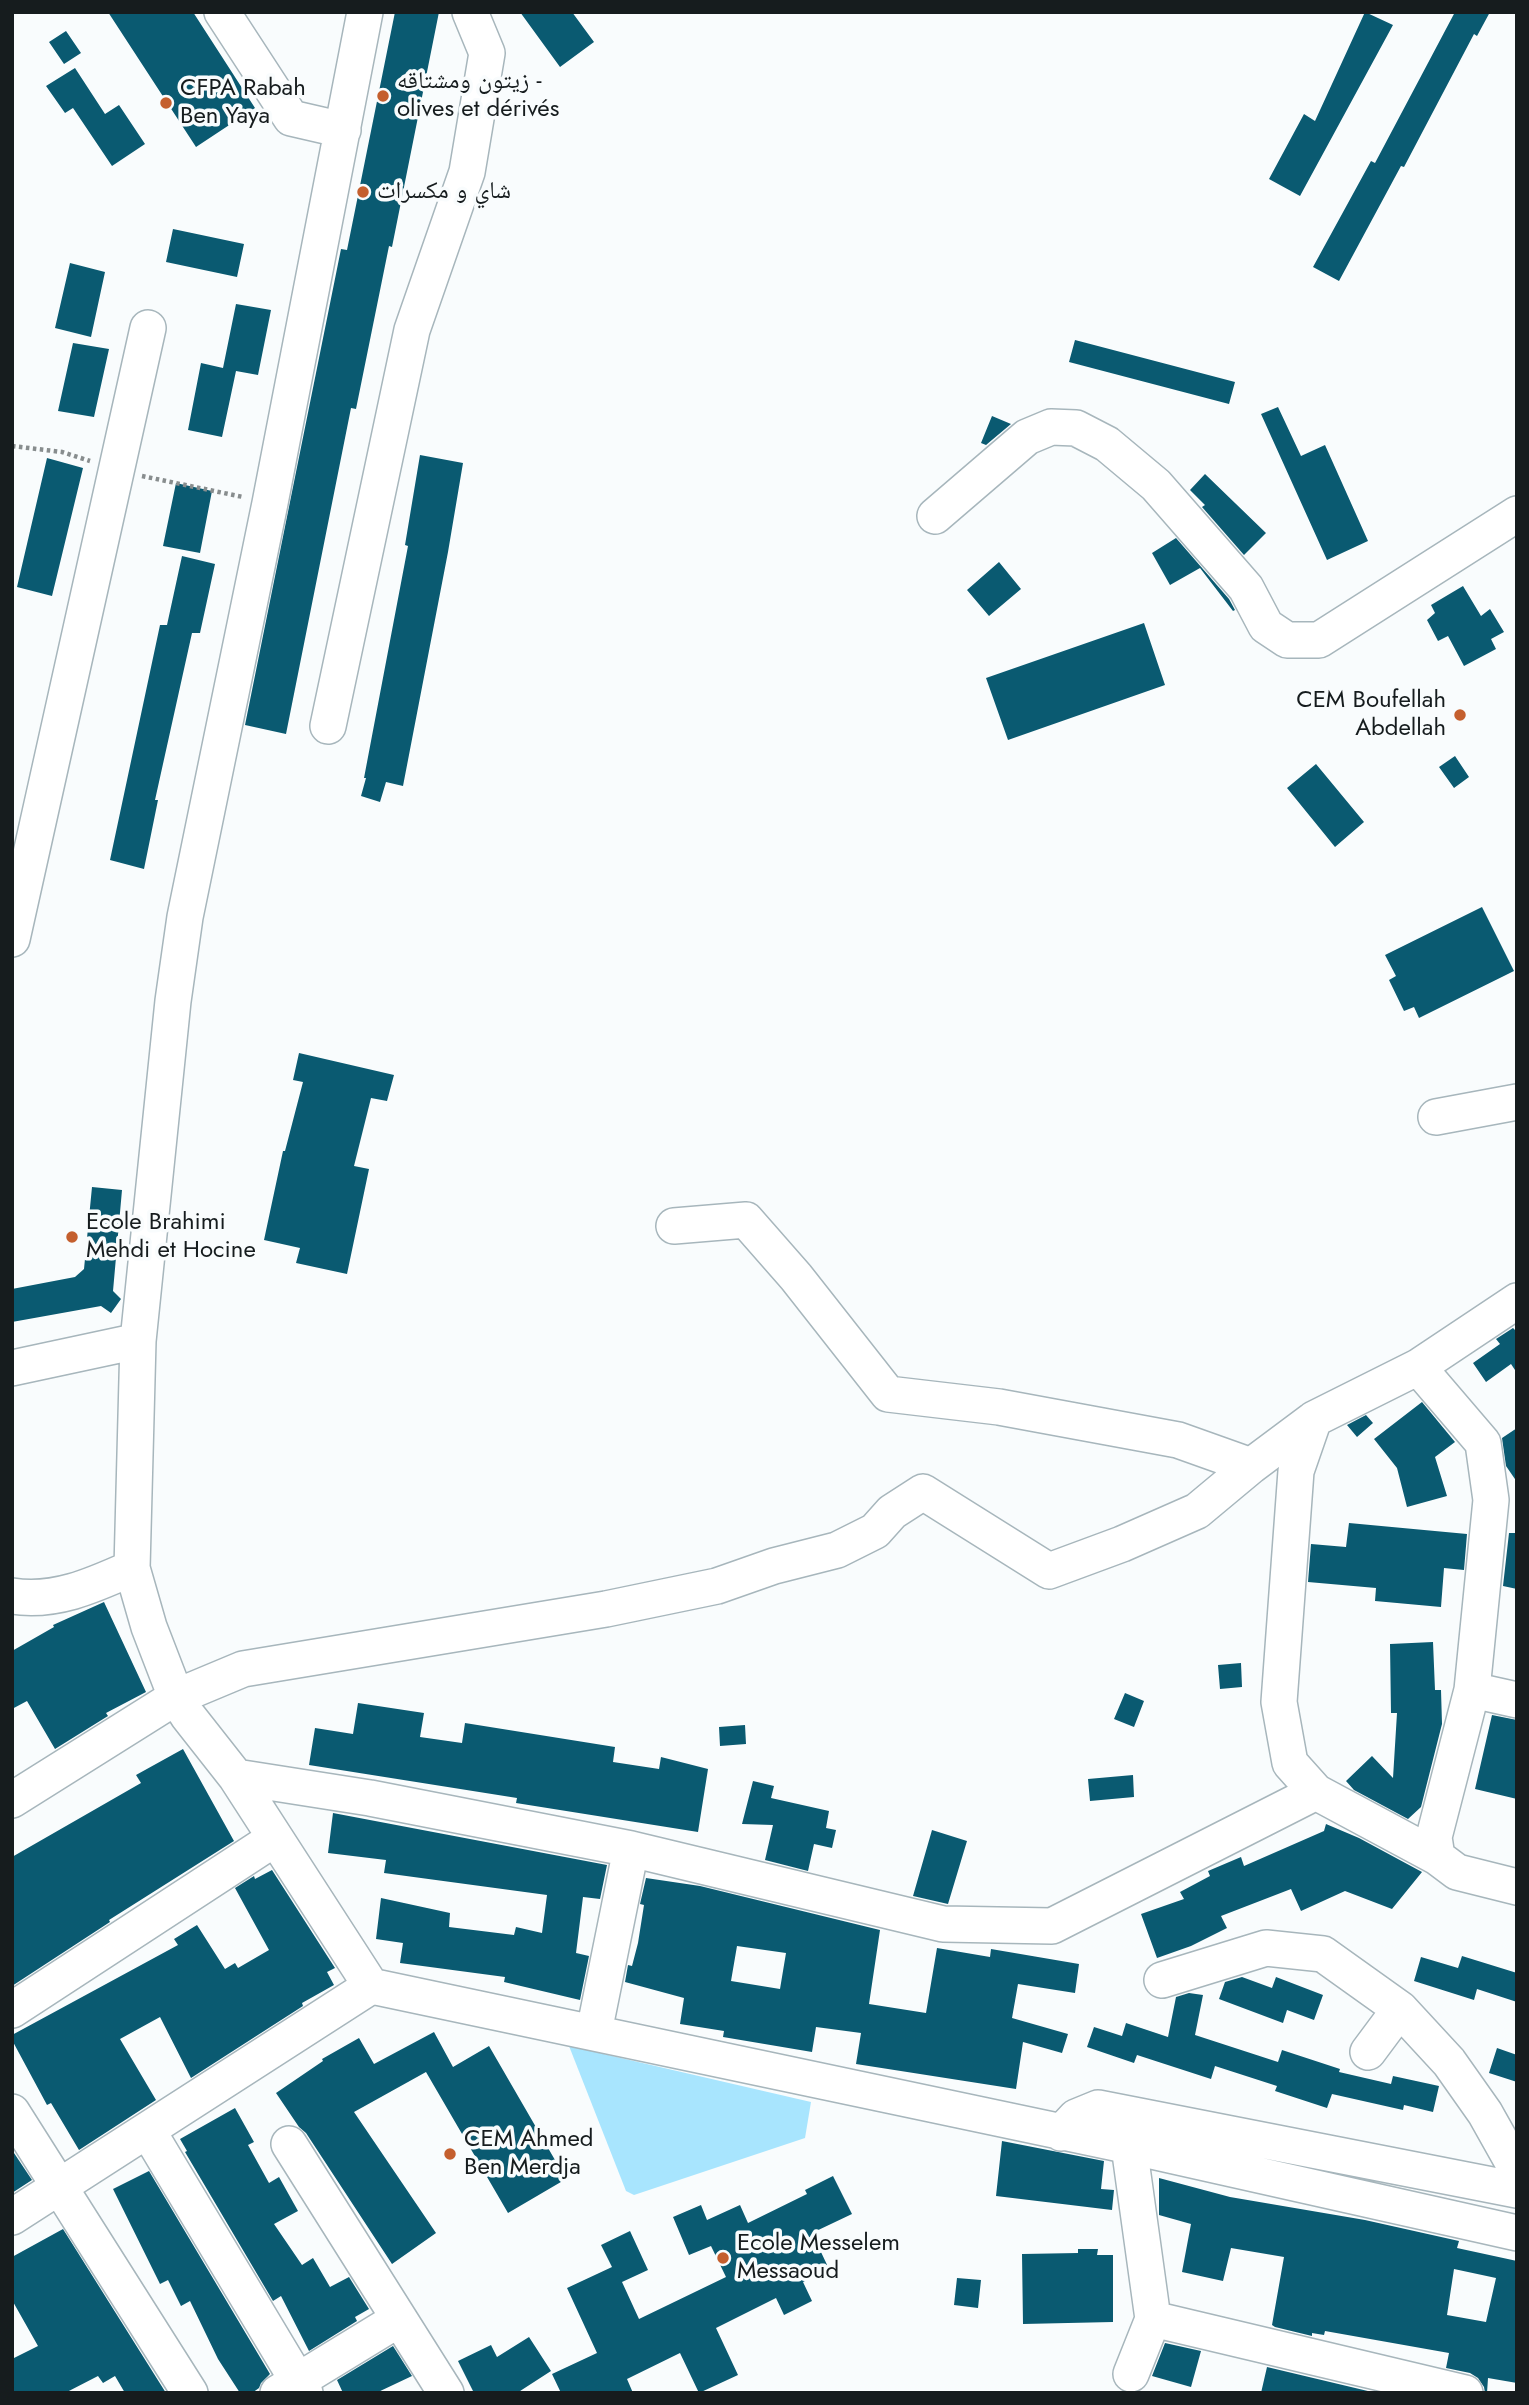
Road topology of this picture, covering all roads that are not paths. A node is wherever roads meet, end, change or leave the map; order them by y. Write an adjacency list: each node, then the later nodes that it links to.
1 (222, 12): 4 (street)
2 (365, 12): 4 (street)
3 (470, 12): 8 (street)
4 (344, 131): 14 (street)
5 (148, 328): 9 (street)
6 (1517, 514): 7 (street)
7 (935, 516)
8 (328, 726)
9 (12, 939)
10 (1517, 1102): 11 (street)
11 (1436, 1117)
12 (674, 1226): 18 (street)
13 (1517, 1301): 15 (street)
14 (138, 1341): 16 (street); 20 (street)
15 (1418, 1367): 17 (street); 19 (street)
16 (12, 1368)
17 (1314, 1419): 18 (street); 26 (street)
18 (1251, 1466): 23 (street)
19 (1504, 1502): 22 (street)
20 (132, 1568): 21 (street); 23 (street)
21 (12, 1596)
22 (1472, 1690): 24 (street); 30 (street)
23 (176, 1697): 25 (street); 27 (street)
24 (1517, 1700)
25 (236, 1777): 28 (street); 29 (street)
26 (1316, 1793): 29 (street); 30 (street)
27 (12, 1800)
28 (274, 1839): 33 (street); 35 (street)
29 (631, 1849): 36 (street)
30 (1437, 1857): 31 (street)
31 (1517, 1887)
32 (1162, 1980): 34 (street)
33 (371, 1986): 36 (street); 39 (street)
34 (1400, 2009): 37 (street); 43 (street)
35 (12, 2010)
36 (594, 2032): 40 (street)
37 (1368, 2052)
38 (12, 2112): 44 (street)
39 (148, 2132): 44 (street); 51 (street)
40 (1060, 2133): 42 (street); 45 (street)
41 (289, 2144): 48 (street)
42 (1129, 2147): 47 (street); 49 (street)
43 (1517, 2170)
44 (60, 2186): 46 (street); 52 (street)
45 (1517, 2190)
46 (12, 2217)
47 (1517, 2233)
48 (399, 2319): 51 (street); 53 (street)
49 (1153, 2319): 50 (street); 54 (street)
50 (1131, 2374)
51 (294, 2389)
52 (190, 2393)
53 (446, 2393)
54 (1465, 2393)

